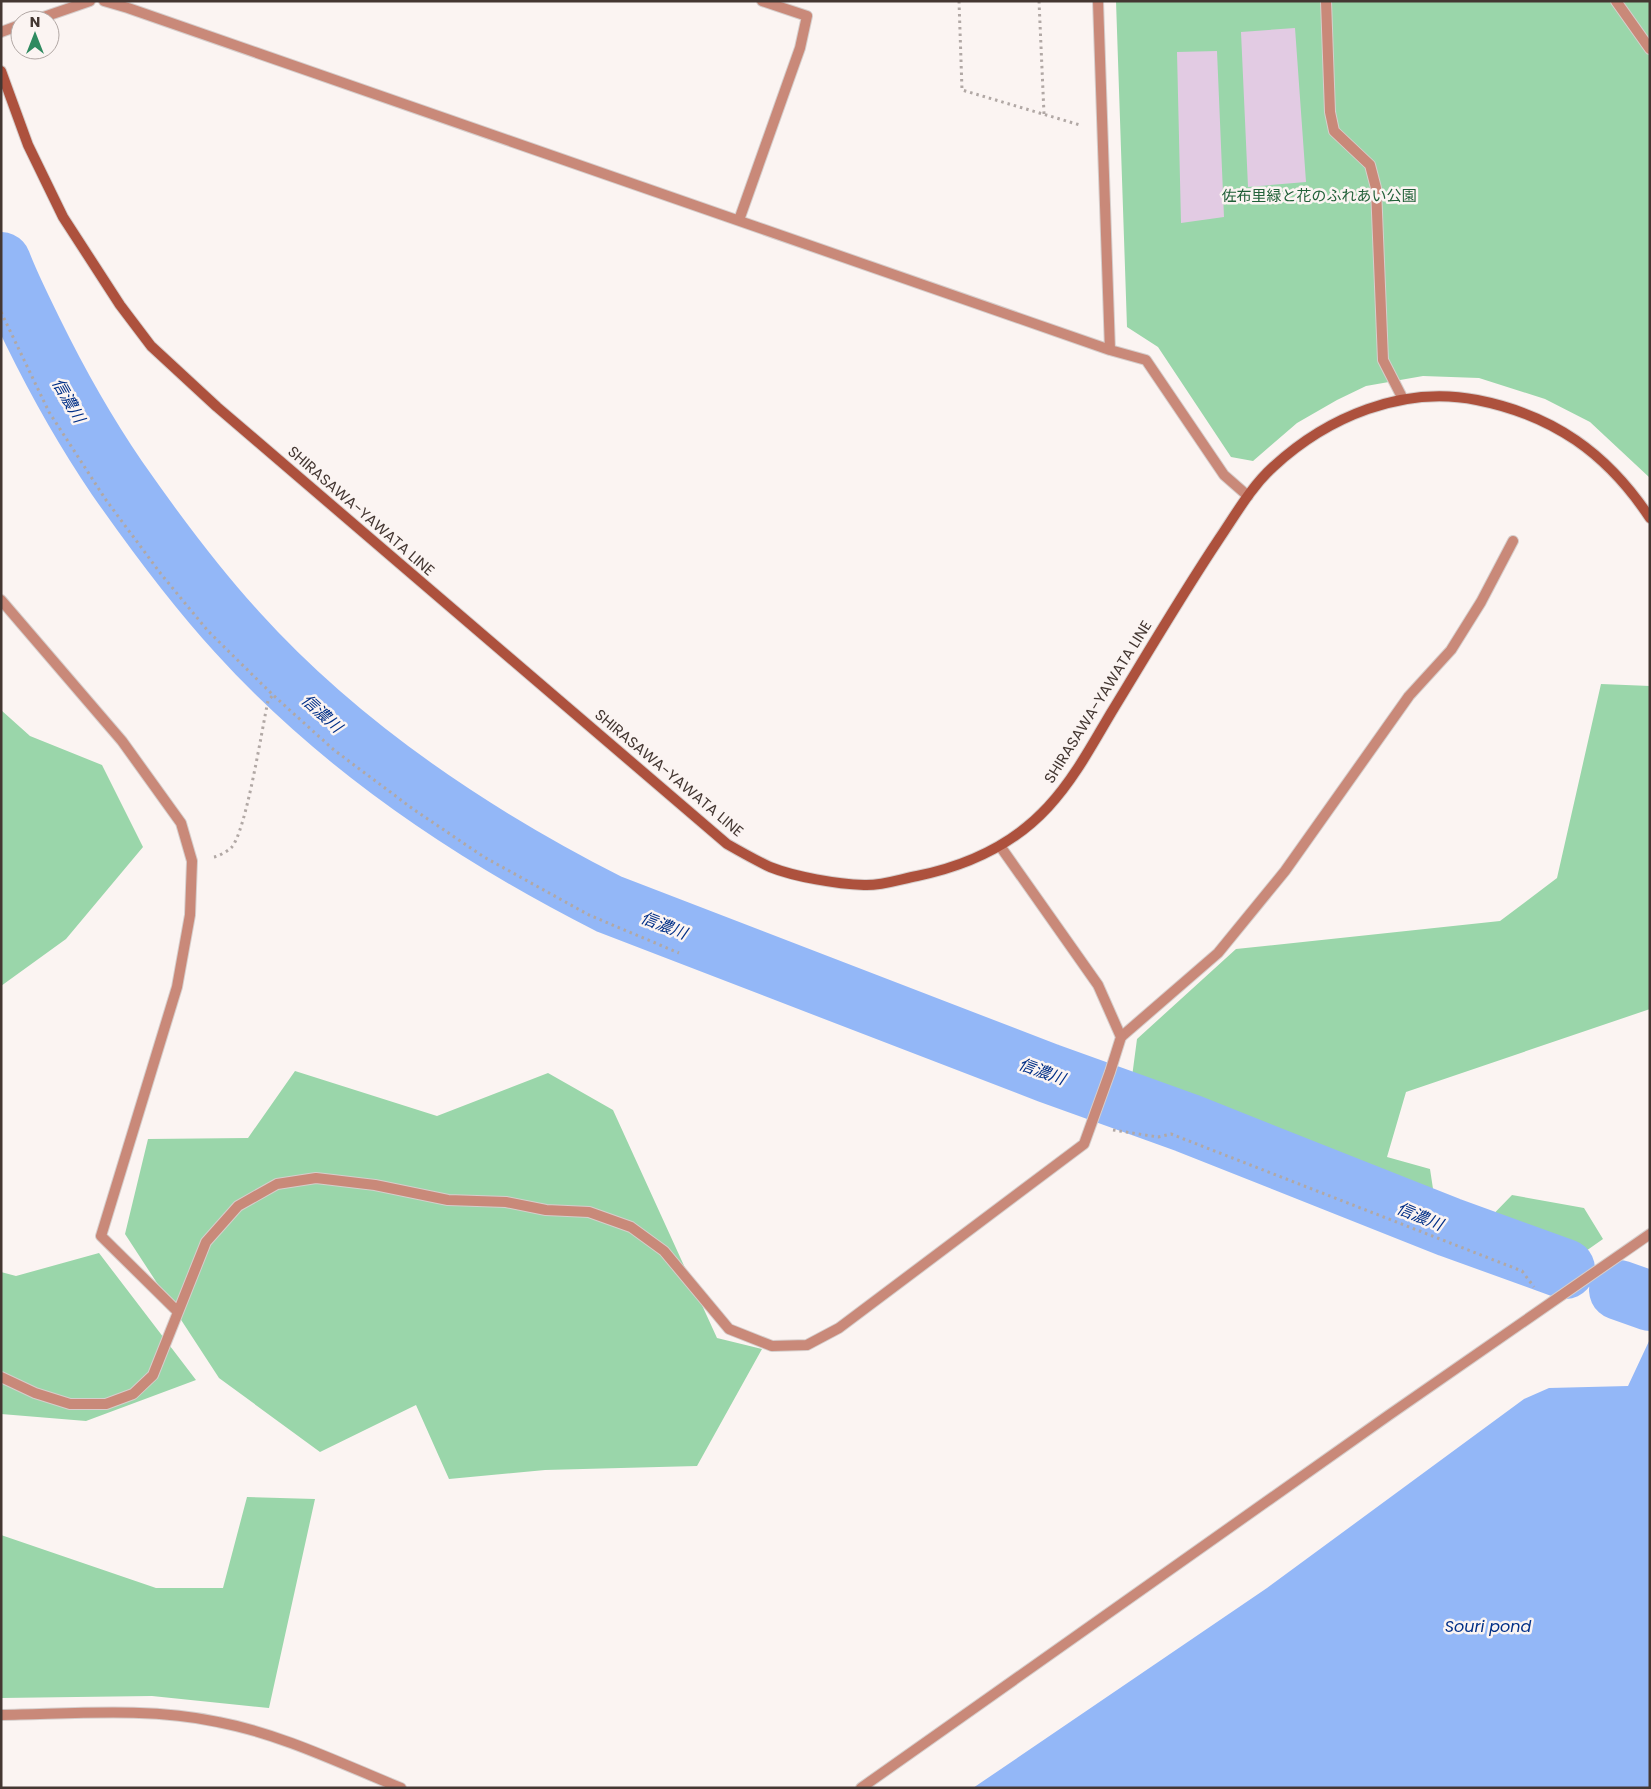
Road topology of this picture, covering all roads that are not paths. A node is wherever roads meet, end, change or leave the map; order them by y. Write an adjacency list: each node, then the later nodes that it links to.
1 (90, 1): 8 (street)
2 (104, 1): 7 (street)
3 (762, 1): 11 (street)
4 (1098, 1): 12 (street)
5 (1326, 1): 13 (street)
6 (1616, 1): 9 (street)
7 (129, 4): 11 (street)
8 (60, 11)
9 (1650, 48)
10 (1, 71): 18 (main road, SHIRASAWA-YAWATA LINE)
11 (739, 220): 12 (street)
12 (1110, 350): 14 (street)
13 (1402, 399): 14 (main road, SHIRASAWA-YAWATA LINE); 15 (main road, SHIRASAWA-YAWATA LINE)
14 (1248, 496): 18 (main road, SHIRASAWA-YAWATA LINE)
15 (1650, 518)
16 (1513, 541): 19 (street)
17 (1, 600): 21 (street)
18 (1000, 846): 19 (street)
19 (1121, 1036): 21 (street)
20 (1650, 1234): 25 (street)
21 (177, 1311): 22 (street)
22 (1, 1376)
23 (1, 1715): 24 (street)
24 (401, 1788)
25 (861, 1788)

